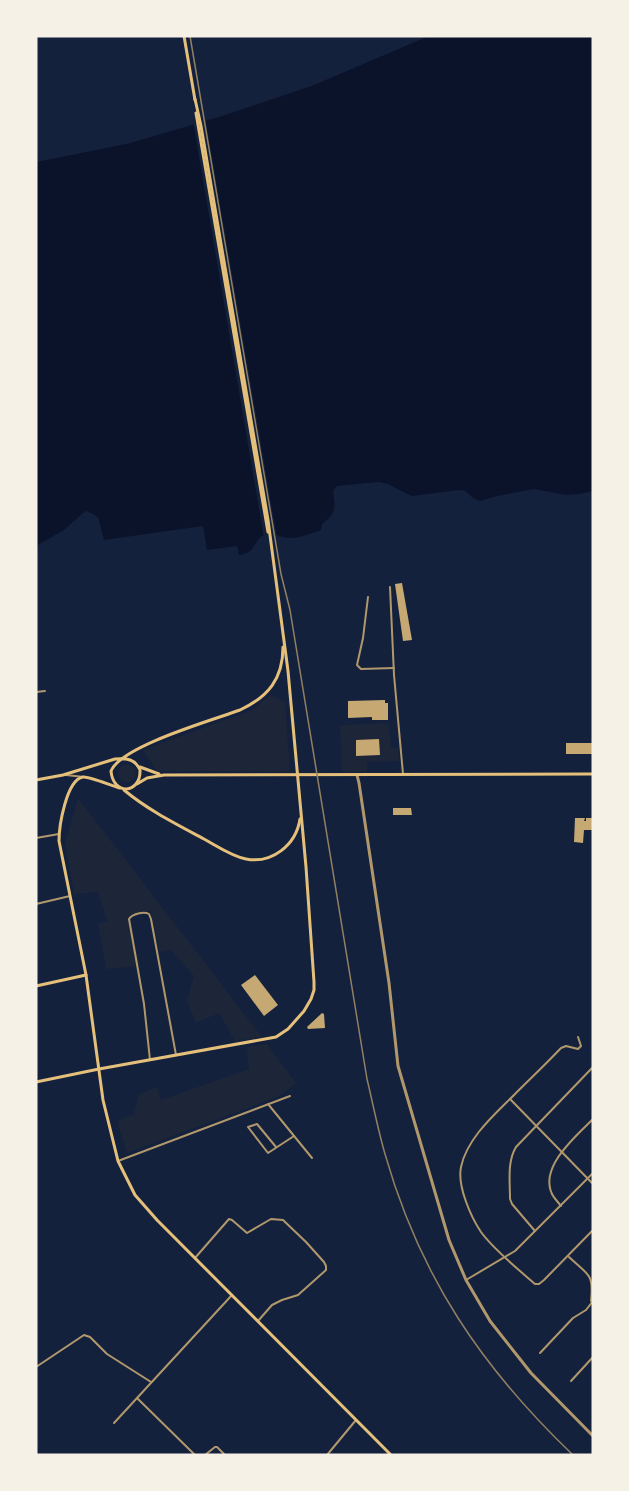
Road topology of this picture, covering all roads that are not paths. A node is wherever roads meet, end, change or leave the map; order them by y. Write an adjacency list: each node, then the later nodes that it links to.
1 (184, 36): 4 (main road)
2 (390, 587): 5 (street)
3 (368, 597): 5 (street)
4 (284, 636): 8 (main road); 19 (main road)
5 (394, 668): 10 (street)
6 (45, 691): 7 (street)
7 (36, 692)
8 (121, 758): 9 (main road); 12 (main road); 18 (main road)
9 (138, 766): 13 (main road); 17 (main road)
10 (403, 774): 11 (main road); 14 (main road)
11 (593, 774)
12 (63, 775): 15 (street); 16 (main road)
13 (164, 775): 14 (main road); 17 (main road)
14 (357, 775): 51 (street)
15 (87, 777): 18 (main road); 20 (main road)
16 (36, 780)
17 (137, 784): 18 (main road)
18 (121, 788): 19 (main road)
19 (301, 812): 27 (main road)
20 (59, 834): 21 (street); 22 (main road)
21 (36, 838)
22 (70, 896): 23 (street); 24 (main road)
23 (36, 903)
24 (86, 975): 25 (main road); 30 (main road)
25 (36, 986)
26 (578, 1037): 33 (street)
27 (176, 1055): 28 (main road); 28 (street)
28 (150, 1060): 30 (main road)
29 (593, 1067): 36 (street)
30 (99, 1069): 31 (main road); 41 (main road)
31 (36, 1083)
32 (290, 1095): 34 (street)
33 (510, 1100): 36 (street); 50 (street)
34 (268, 1104): 37 (street); 41 (street)
35 (593, 1119): 39 (street)
36 (537, 1126): 39 (street); 47 (street)
37 (294, 1136): 38 (street); 40 (street)
38 (276, 1147): 38 (street)
39 (562, 1153): 43 (street); 45 (street)
40 (312, 1158)
41 (118, 1161): 49 (main road)
42 (593, 1173): 43 (street)
43 (587, 1179): 44 (street); 45 (street)
44 (593, 1184)
45 (561, 1206): 47 (street)
46 (593, 1230): 48 (street)
47 (535, 1231): 50 (street)
48 (568, 1256): 50 (street); 54 (street)
49 (195, 1258): 52 (main road); 55 (street)
50 (505, 1258): 51 (street)
51 (466, 1280): 64 (street)
52 (232, 1295): 55 (main road); 60 (street)
53 (593, 1301): 54 (street)
54 (591, 1304): 56 (street)
55 (258, 1321): 62 (main road)
56 (540, 1353)
57 (593, 1357): 59 (street)
58 (36, 1366): 60 (street)
59 (571, 1381)
60 (151, 1382): 61 (street)
61 (136, 1398): 63 (street); 65 (street)
62 (356, 1420): 68 (street); 69 (main road)
63 (114, 1423)
64 (593, 1436)
65 (195, 1455)
66 (205, 1455): 67 (street)
67 (225, 1455)
68 (327, 1455)
69 (391, 1455)

